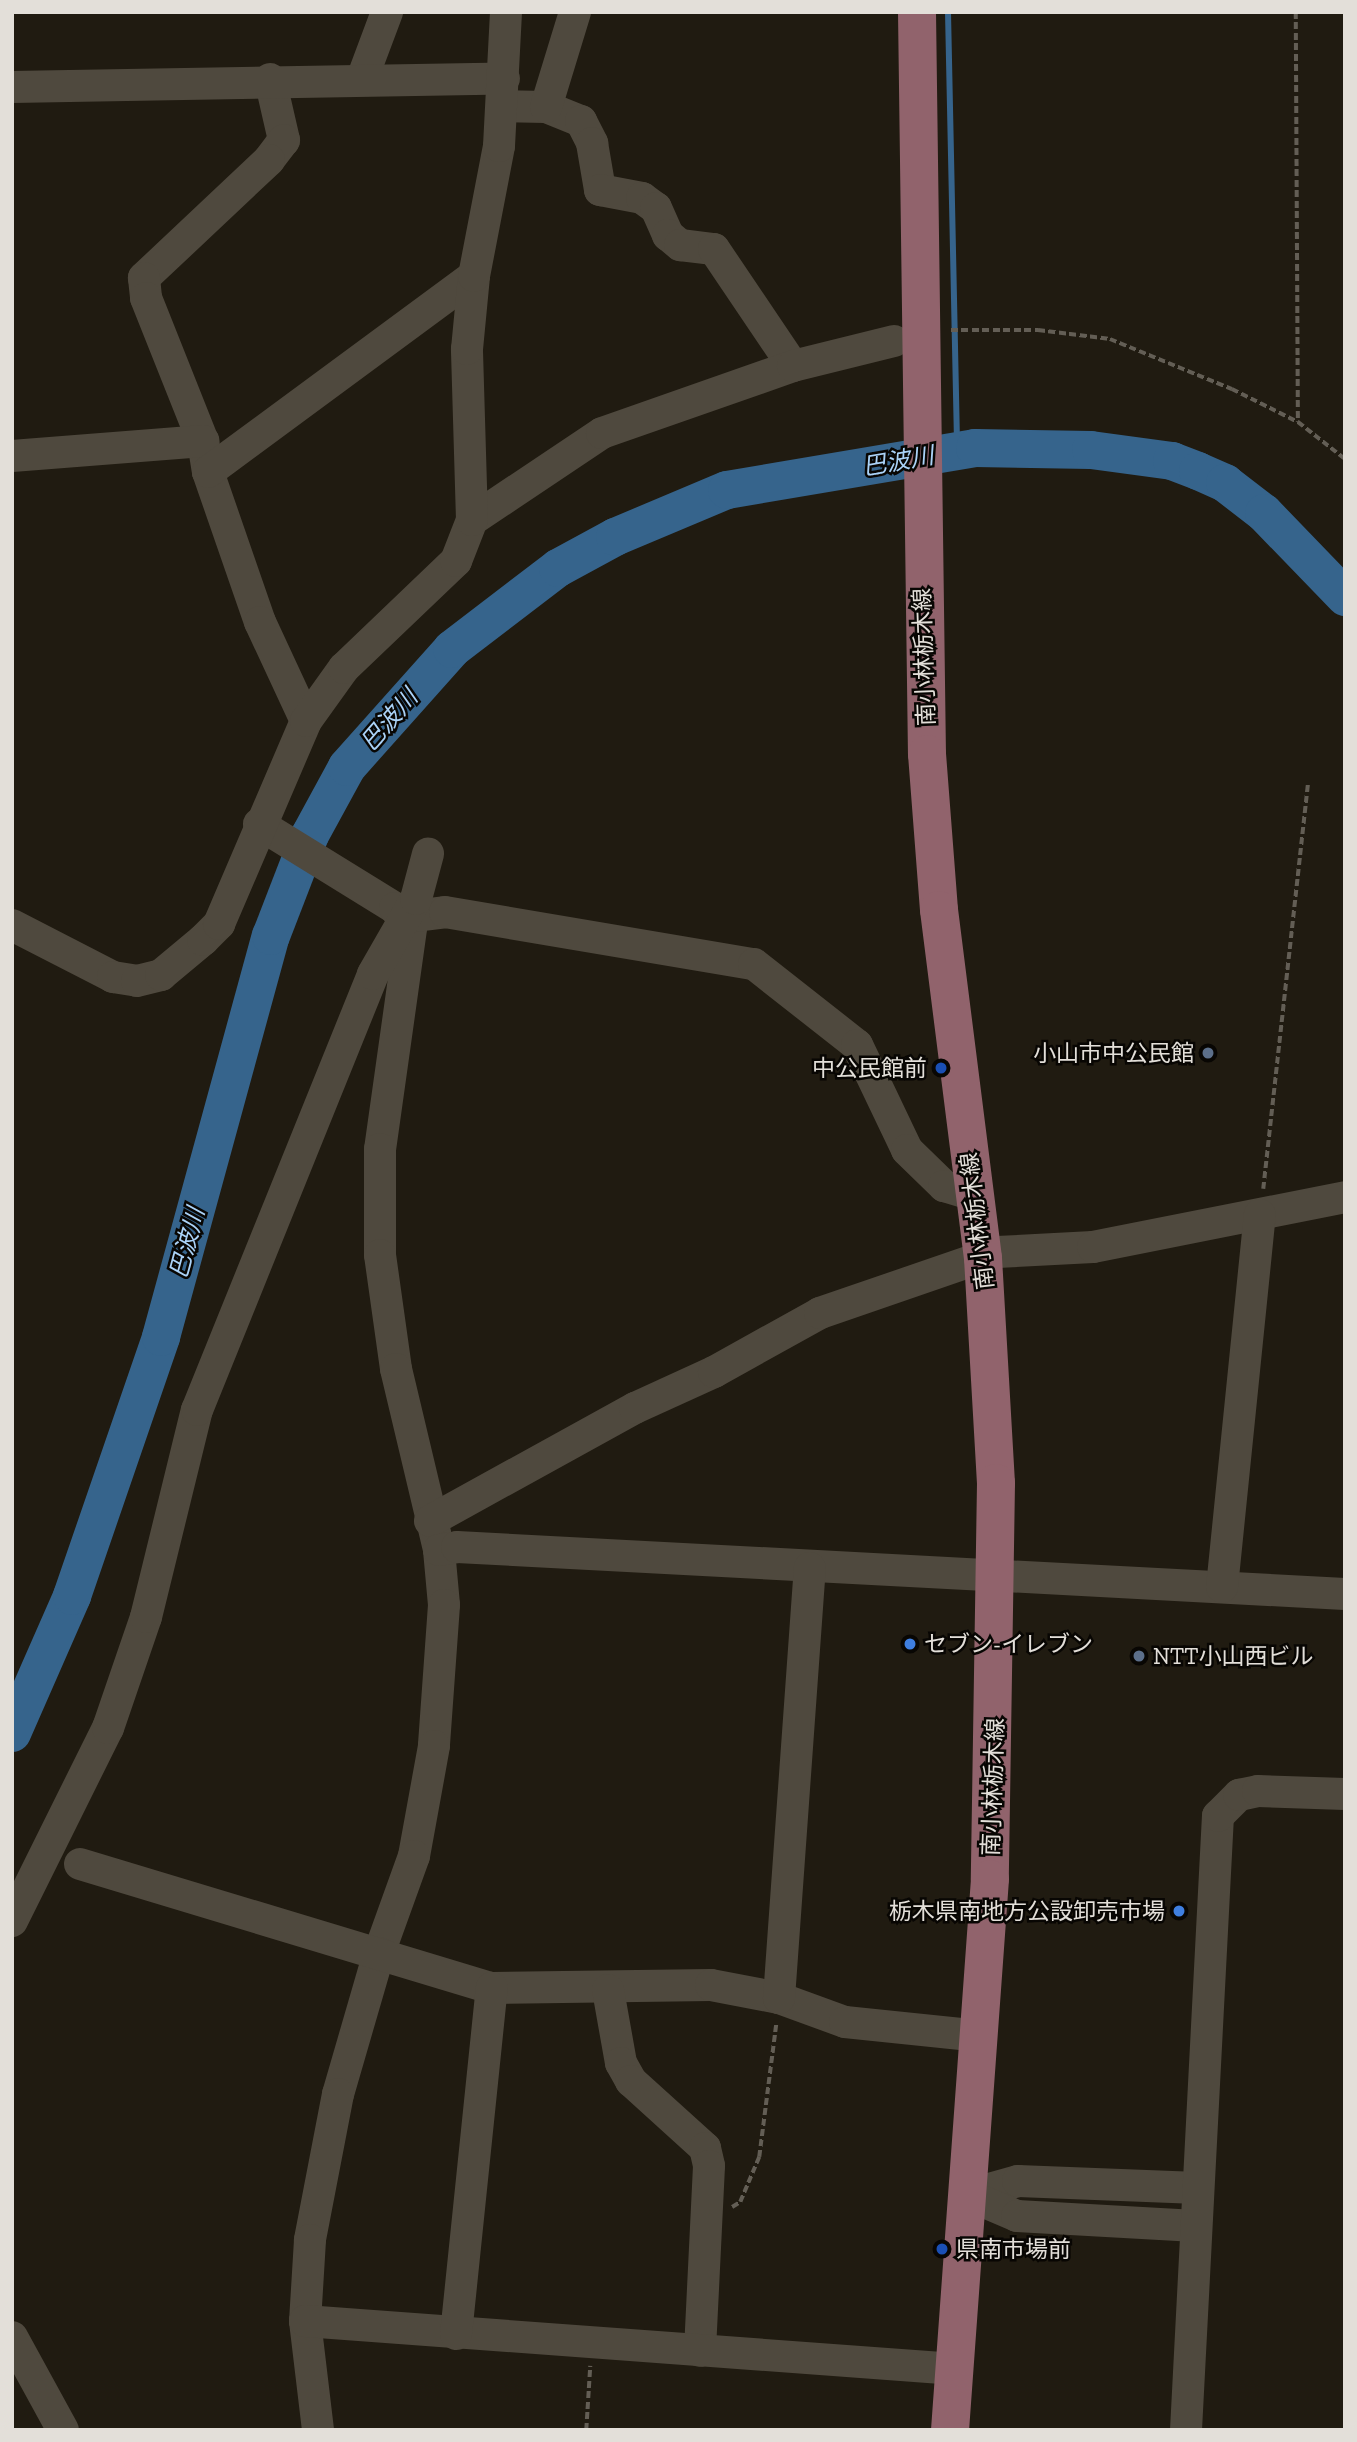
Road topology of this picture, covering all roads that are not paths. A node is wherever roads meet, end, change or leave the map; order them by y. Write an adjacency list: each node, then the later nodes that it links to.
1 (387, 12): 6 (street)
2 (506, 12): 8 (street)
3 (575, 12): 9 (street)
4 (917, 12): 11 (main road, 南小林栃木線)
5 (270, 79): 6 (street); 7 (street); 13 (street)
6 (362, 79): 8 (street)
7 (12, 87)
8 (503, 92): 9 (street); 10 (street)
9 (546, 107): 12 (street)
10 (474, 276): 15 (street); 16 (street)
11 (918, 334): 12 (street); 22 (main road, 南小林栃木線)
12 (793, 366): 16 (street)
13 (203, 441): 14 (street); 15 (street)
14 (12, 456)
15 (208, 472): 17 (street)
16 (472, 520): 17 (street)
17 (306, 721): 18 (street)
18 (264, 827): 20 (street); 21 (street)
19 (428, 854): 20 (street)
20 (401, 913): 22 (street); 26 (street); 33 (street)
21 (12, 925)
22 (974, 1195): 25 (main road, 南小林栃木線)
23 (1345, 1196): 24 (street)
24 (1260, 1215): 25 (street); 29 (street)
25 (983, 1258): 26 (street); 28 (main road, 南小林栃木線)
26 (434, 1535): 27 (street); 34 (street)
27 (810, 1568): 28 (street); 37 (street)
28 (996, 1575): 29 (street); 38 (main road, 南小林栃木線)
29 (1222, 1587): 30 (street)
30 (1345, 1594)
31 (1345, 1794): 39 (street)
32 (80, 1864): 34 (street)
33 (12, 1921)
34 (379, 1953): 35 (street); 42 (street)
35 (492, 1988): 36 (street); 43 (street)
36 (608, 1990): 37 (street); 45 (street)
37 (779, 1998): 38 (street)
38 (980, 2036): 40 (main road, 南小林栃木線)
39 (1198, 2188): 40 (street); 41 (street)
40 (968, 2195): 41 (street); 46 (main road, 南小林栃木線)
41 (1196, 2227): 50 (street)
42 (305, 2321): 43 (street); 48 (street)
43 (456, 2334): 45 (street)
44 (12, 2337): 47 (street)
45 (700, 2351): 46 (street)
46 (955, 2369): 49 (main road, 南小林栃木線)
47 (64, 2430)
48 (318, 2430)
49 (950, 2430)
50 (1186, 2430)

